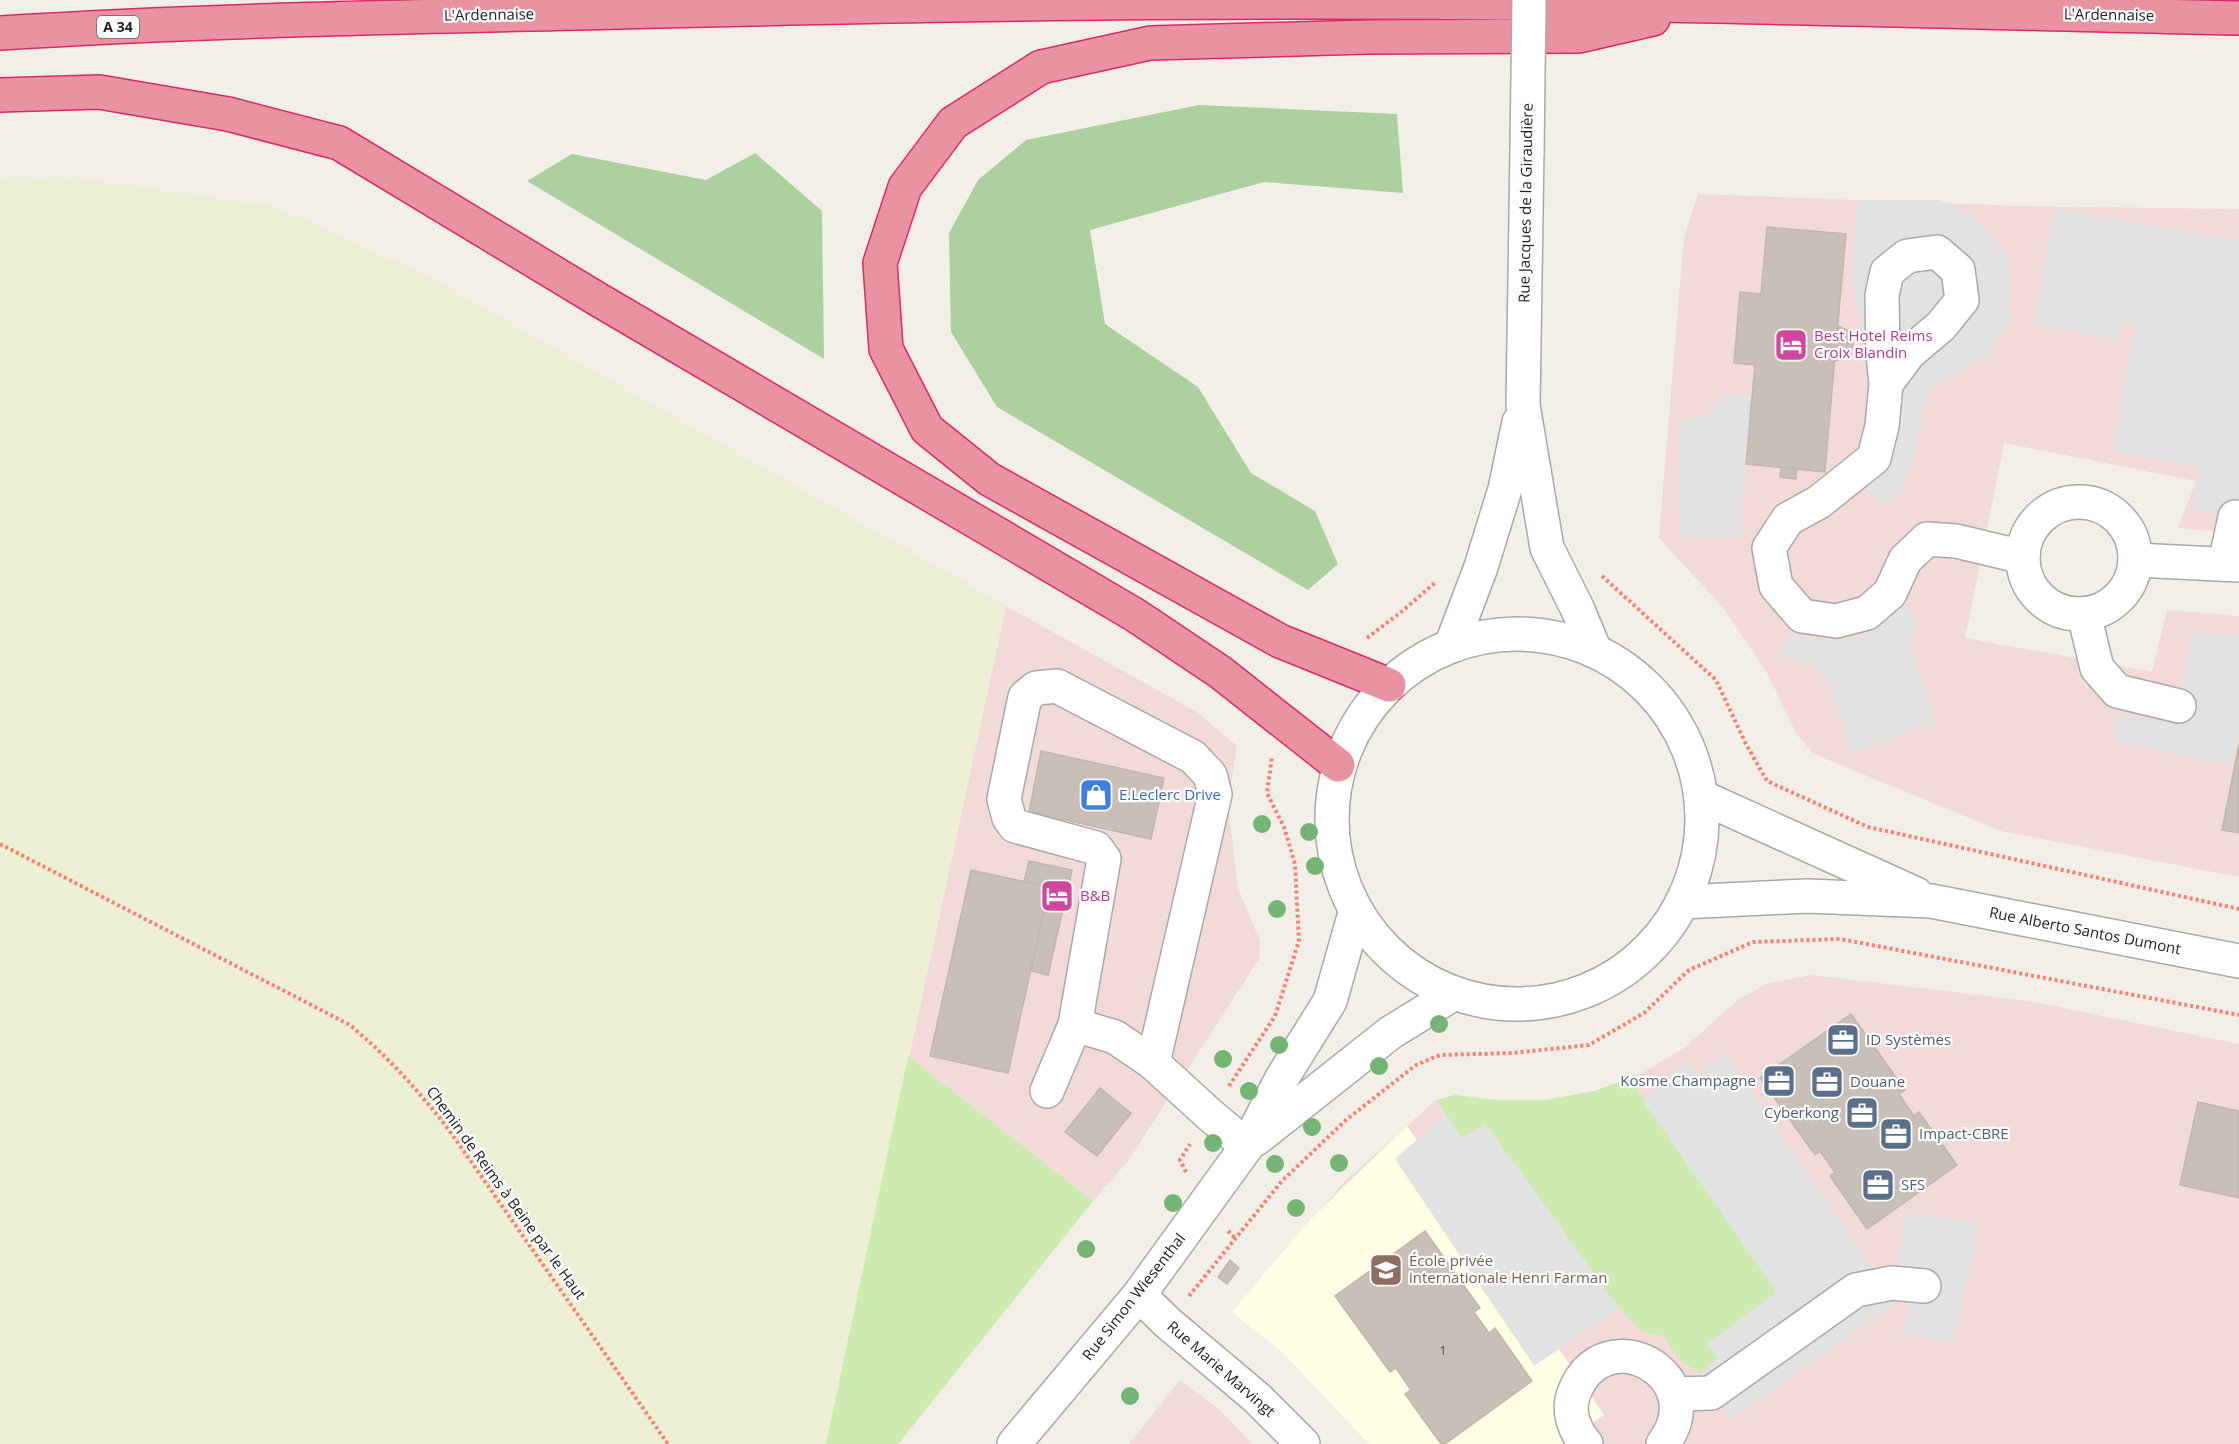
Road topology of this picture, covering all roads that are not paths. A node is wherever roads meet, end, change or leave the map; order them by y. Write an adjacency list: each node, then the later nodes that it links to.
1 (1529, 0): 7 (street, Rue Jacques de la Giraudière, bridge)
2 (1703, 7): 3 (highway, L'Ardennaise / A 34); 4 (highway, L'Ardennaise / A 34); 15 (highway)
3 (2239, 18)
4 (0, 33)
5 (0, 94): 17 (highway)
6 (1886, 384): 9 (street)
7 (1523, 405): 13 (street); 14 (street)
8 (2235, 517): 11 (street)
9 (2023, 557): 10 (street); 12 (street)
10 (2135, 560): 11 (street); 12 (street)
11 (2232, 565)
12 (2084, 614): 16 (street)
13 (1451, 646): 14 (street); 15 (street)
14 (1595, 651): 18 (street)
15 (1389, 685): 17 (street)
16 (2178, 706)
17 (1338, 765): 21 (street)
18 (1704, 798): 19 (street); 20 (street)
19 (1931, 902): 20 (street); 22 (street, Rue Alberto Santos Dumont)
20 (1682, 903): 23 (street)
21 (1355, 913): 23 (street); 27 (street, Rue Simon Wiesenthal)
22 (2239, 961)
23 (1454, 994): 27 (street, Rue Simon Wiesenthal)
24 (1075, 1025): 25 (street); 25 (street); 26 (street)
25 (1153, 1063): 27 (street)
26 (1047, 1091)
27 (1247, 1146): 29 (street, Rue Simon Wiesenthal)
28 (1924, 1286): 30 (street)
29 (1139, 1295): 31 (street, Rue Simon Wiesenthal); 32 (street, Rue Marie Marvingt)
30 (1675, 1394): 33 (street); 34 (street)
31 (1014, 1444)
32 (1303, 1444)
33 (1586, 1444)
34 (1663, 1444)

